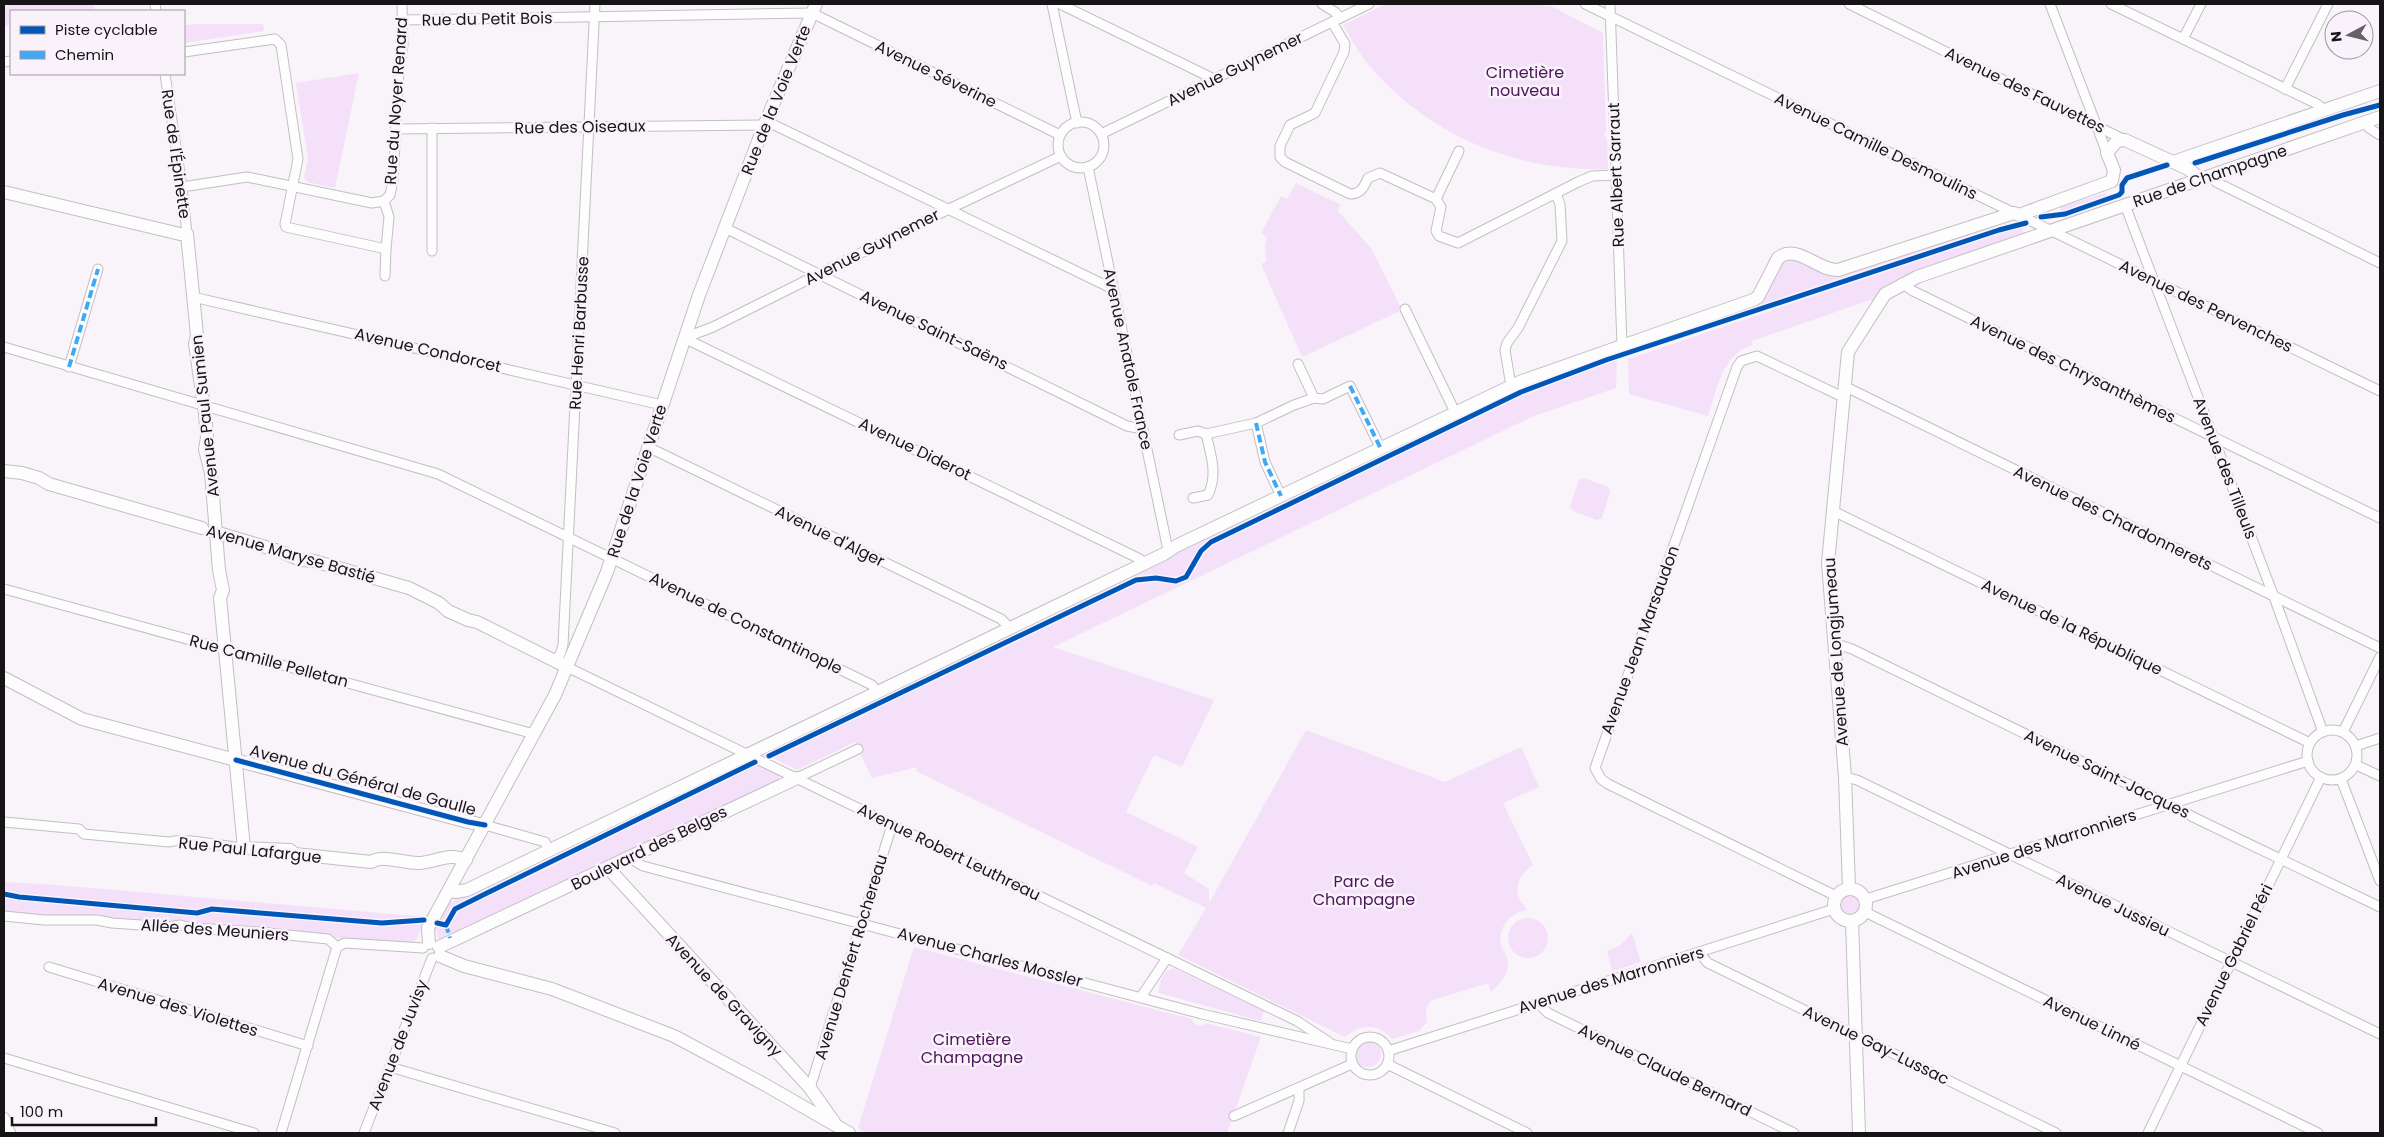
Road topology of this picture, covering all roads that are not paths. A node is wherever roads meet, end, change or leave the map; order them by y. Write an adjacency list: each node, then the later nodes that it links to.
1 (402, 4): 17 (street, Rue du Noyer Renard)
2 (595, 4): 15 (street, Rue Henri Barbusse)
3 (1052, 4): 27 (street)
4 (1060, 4): 22 (street)
5 (1322, 4): 18 (street)
6 (1369, 4): 18 (street, Avenue Guynemer)
7 (1585, 4): 16 (street, Avenue Camille Desmoulins)
8 (1610, 4): 16 (street, Rue Albert Sarraut)
9 (1849, 4): 30 (street, Avenue des Fauvettes)
10 (2050, 4): 30 (street)
11 (2111, 4): 19 (street)
12 (2201, 4): 19 (street)
13 (2328, 4): 23 (street)
14 (812, 7): 15 (street, Rue du Petit Bois); 29 (street, Rue de la Voie Verte); 35 (street, Avenue Séverine)
15 (594, 17): 17 (street, Rue du Petit Bois); 31 (street, Rue Henri Barbusse)
16 (1610, 18): 43 (street, Rue Albert Sarraut); 53 (street, Avenue Camille Desmoulins)
17 (402, 20): 33 (street, Rue du Noyer Renard)
18 (1336, 20): 22 (street, Avenue Guynemer); 49 (street)
19 (2184, 39): 23 (street)
20 (185, 52): 46 (street)
21 (165, 75): 45 (street, Rue de l'Épinette)
22 (1214, 80): 34 (street, Avenue Guynemer)
23 (2285, 89): 25 (street)
24 (2380, 90): 25 (street)
25 (2324, 110): 41 (street)
26 (2380, 117): 28 (street, Rue de Champagne)
27 (1077, 122): 34 (street); 35 (street)
28 (2367, 122): 36 (street); 44 (street, Rue de Champagne)
29 (766, 123): 31 (street, Rue des Oiseaux); 52 (street); 55 (street, Rue de la Voie Verte)
30 (2096, 125): 37 (street, Avenue des Fauvettes); 39 (street)
31 (590, 126): 32 (street, Rue des Oiseaux); 74 (street, Rue Henri Barbusse)
32 (432, 128): 33 (street, Rue des Oiseaux); 59 (street)
33 (395, 129): 50 (street, Rue du Noyer Renard)
34 (1101, 134): 42 (street)
35 (1060, 135): 40 (street)
36 (2380, 135)
37 (2125, 140): 39 (street); 41 (street, Avenue des Fauvettes)
38 (1459, 152): 49 (street)
39 (2107, 153): 53 (street)
40 (1061, 156): 42 (street); 52 (street, Avenue Guynemer)
41 (2173, 162): 44 (street, Avenue des Fauvettes)
42 (1088, 167): 66 (street, Avenue Anatole France)
43 (1616, 174): 48 (street); 70 (street, Rue Albert Sarraut)
44 (2206, 177): 51 (street, Rue de Champagne); 60 (street)
45 (182, 187): 46 (street, Rue du Noyer Renard); 57 (street, Rue de l'Épinette)
46 (293, 187): 50 (street, Rue du Noyer Renard); 58 (street)
47 (4, 192): 57 (street)
48 (1556, 194): 49 (street); 75 (street)
49 (1436, 199)
50 (384, 201): 58 (street)
51 (2126, 205): 56 (street, Rue de Champagne); 64 (street, Avenue des Tilleuls)
52 (949, 209): 62 (street, Avenue Guynemer); 66 (street)
53 (2017, 214): 54 (street, Avenue Camille Desmoulins); 70 (street)
54 (2031, 221): 56 (street, Avenue des Pervenches)
55 (725, 228): 62 (street, Avenue Saint-Saëns); 69 (street, Rue de la Voie Verte)
56 (2051, 230): 64 (street, Avenue des Pervenches); 65 (street, Rue de Champagne)
57 (187, 234): 67 (street, Avenue Paul Sumien)
58 (386, 249): 63 (street)
59 (432, 251)
60 (2380, 263)
61 (98, 269): 73 (street)
62 (819, 274): 69 (street, Avenue Guynemer); 83 (street, Avenue Saint-Saëns)
63 (385, 276)
64 (2154, 281): 76 (street, Avenue des Pervenches); 86 (street, Avenue des Tilleuls)
65 (1902, 283): 77 (street, Rue de Champagne); 86 (street, Avenue des Chrysanthèmes)
66 (1112, 289): 83 (street, Avenue Anatole France)
67 (193, 297): 74 (street, Avenue Condorcet); 80 (street, Avenue Paul Sumien)
68 (1405, 309): 81 (street)
69 (684, 338): 79 (street, Rue de la Voie Verte); 99 (street, Avenue Diderot)
70 (1622, 346): 75 (street)
71 (4, 347): 73 (street, Avenue de Constantinople)
72 (1298, 364): 78 (street)
73 (69, 367): 80 (street, Avenue de Constantinople)
74 (576, 385): 79 (street, Avenue Condorcet); 96 (street, Rue Henri Barbusse)
75 (1511, 386): 81 (street)
76 (2380, 391)
77 (1845, 393): 92 (street, Avenue de Longjumeau); 101 (street, Avenue des Chardonnerets); 141 (street, Avenue Jean Marsaudon)
78 (1314, 398): 82 (street); 88 (street)
79 (662, 405): 87 (street, Rue de la Voie Verte)
80 (203, 406): 95 (street, Avenue Paul Sumien); 96 (street, Avenue de Constantinople)
81 (1455, 412): 88 (street)
82 (1256, 423): 84 (street); 90 (street)
83 (1143, 430): 97 (street, Avenue Anatole France)
84 (1206, 434): 85 (street); 91 (street)
85 (1179, 435)
86 (2213, 437): 93 (street, Avenue des Chrysanthèmes); 101 (street, Avenue des Tilleuls)
87 (648, 447): 98 (street, Rue de la Voie Verte); 102 (street, Avenue d'Alger)
88 (1380, 449): 90 (street)
89 (4, 471): 94 (street, Avenue Maryse Bastié)
90 (1281, 496): 97 (street)
91 (1193, 498)
92 (1833, 511): 103 (street, Avenue de Longjumeau); 115 (street, Avenue de la République)
93 (2380, 518)
94 (202, 528): 95 (street, Avenue Maryse Bastié)
95 (216, 532): 105 (street, Avenue Paul Sumien); 107 (street, Avenue Maryse Bastié)
96 (568, 537): 98 (street, Avenue de Constantinople); 107 (street, Rue Henri Barbusse)
97 (1168, 550): 99 (street)
98 (612, 558): 108 (street, Rue de la Voie Verte); 110 (street, Avenue de Constantinople)
99 (1143, 564): 102 (street)
100 (4, 589): 105 (street, Rue Camille Pelletan)
101 (2274, 597): 104 (street, Avenue des Chardonnerets); 111 (street, Avenue des Tilleuls)
102 (1010, 628): 110 (street)
103 (1834, 643): 125 (street, Avenue de Longjumeau); 127 (street, Avenue Saint-Jacques)
104 (2380, 648)
105 (225, 649): 113 (street, Rue Camille Pelletan); 119 (street, Avenue Paul Sumien)
106 (2380, 657): 112 (street)
107 (554, 660): 108 (street, Avenue Maryse Bastié)
108 (567, 667): 113 (street, Rue de la Voie Verte); 118 (street, Avenue Robert Leuthreau)
109 (4, 678): 119 (street, Avenue du Général de Gaulle)
110 (878, 692): 118 (street)
111 (2323, 732): 112 (street); 115 (street)
112 (2343, 732): 116 (street)
113 (534, 734): 129 (street, Rue de la Voie Verte)
114 (2380, 738): 116 (street)
115 (2310, 743): 120 (street)
116 (2356, 746): 121 (street)
117 (858, 749): 124 (street, Boulevard des Belges)
118 (748, 754): 124 (street, Avenue Robert Leuthreau); 132 (street)
119 (236, 760): 129 (street, Avenue du Général de Gaulle); 131 (street, Avenue Paul Sumien)
120 (2308, 761): 123 (street); 127 (street, Avenue des Marronniers)
121 (2356, 765): 122 (street); 126 (street)
122 (2380, 776)
123 (2321, 777): 126 (street); 135 (street, Avenue Gabriel Péri)
124 (797, 778): 130 (street, Avenue Robert Leuthreau); 134 (street, Boulevard des Belges)
125 (1845, 778): 133 (street, Avenue Jussieu); 139 (street, Avenue de Longjumeau)
126 (2341, 779): 138 (street)
127 (2169, 804): 133 (street, Avenue des Marronniers); 135 (street, Avenue Saint-Jacques)
128 (4, 822): 131 (street, Rue Paul Lafargue)
129 (485, 825): 132 (street); 136 (street, Rue de la Voie Verte)
130 (892, 825): 147 (street, Avenue Denfert Rochereau); 151 (street, Avenue Robert Leuthreau)
131 (244, 848): 136 (street, Rue Paul Lafargue)
132 (549, 850): 140 (street)
133 (2009, 855): 142 (street, Avenue des Marronniers); 152 (street, Avenue Jussieu)
134 (630, 858): 137 (street, Boulevard des Belges); 147 (street, Avenue Charles Mossler)
135 (2280, 859): 143 (street, Avenue Saint-Jacques); 152 (street, Avenue Gabriel Péri)
136 (466, 860): 140 (street, Rue de la Voie Verte)
137 (608, 868): 149 (street, Boulevard des Belges); 167 (street, Avenue de Gravigny)
138 (2380, 882)
139 (1850, 888): 141 (street); 142 (street)
140 (450, 890): 149 (street, Rue de la Voie Verte)
141 (1836, 896): 144 (street)
142 (1866, 906): 146 (street); 165 (street, Avenue Linné)
143 (2380, 907)
144 (1834, 909): 146 (street); 150 (street, Avenue des Marronniers)
145 (4, 916): 148 (street, Allée des Meuniers)
146 (1852, 922): 157 (street)
147 (862, 924): 154 (street, Avenue Charles Mossler); 167 (street, Avenue Denfert Rochereau)
148 (337, 947): 149 (street); 159 (street)
149 (433, 950): 166 (street, Avenue de Juvisy); 171 (street)
150 (1699, 952): 155 (street, Avenue des Marronniers); 157 (street, Avenue Gay-Lussac)
151 (1167, 958): 154 (street); 158 (street, Avenue Robert Leuthreau)
152 (2231, 962): 156 (street, Avenue Jussieu); 165 (street, Avenue Gabriel Péri)
153 (49, 967): 159 (street, Avenue des Violettes)
154 (1141, 997): 158 (street, Avenue Charles Mossler)
155 (1538, 1003): 161 (street, Avenue des Marronniers); 180 (street, Avenue Claude Bernard)
156 (2380, 1034)
157 (1856, 1035): 181 (street); 182 (street, Avenue Gay-Lussac)
158 (1329, 1042): 160 (street, Avenue Charles Mossler)
159 (308, 1046): 174 (street)
160 (1352, 1049): 161 (street); 163 (street)
161 (1388, 1051): 164 (street)
162 (4, 1058): 173 (street)
163 (1352, 1064): 164 (street); 168 (street)
164 (1387, 1064): 179 (street)
165 (2180, 1066): 183 (street, Avenue Gabriel Péri); 184 (street, Avenue Linné)
166 (390, 1067): 175 (street, Avenue de Juvisy); 176 (street)
167 (810, 1088): 171 (street, Avenue de Gravigny)
168 (1299, 1088): 169 (street); 178 (street)
169 (1234, 1116)
170 (4, 1119): 172 (street)
171 (836, 1126): 177 (street)
172 (9, 1133)
173 (254, 1133)
174 (280, 1133)
175 (364, 1133)
176 (615, 1133)
177 (849, 1133)
178 (1288, 1133)
179 (1527, 1133)
180 (1794, 1133)
181 (1859, 1133)
182 (2056, 1133)
183 (2148, 1133)
184 (2318, 1133)

